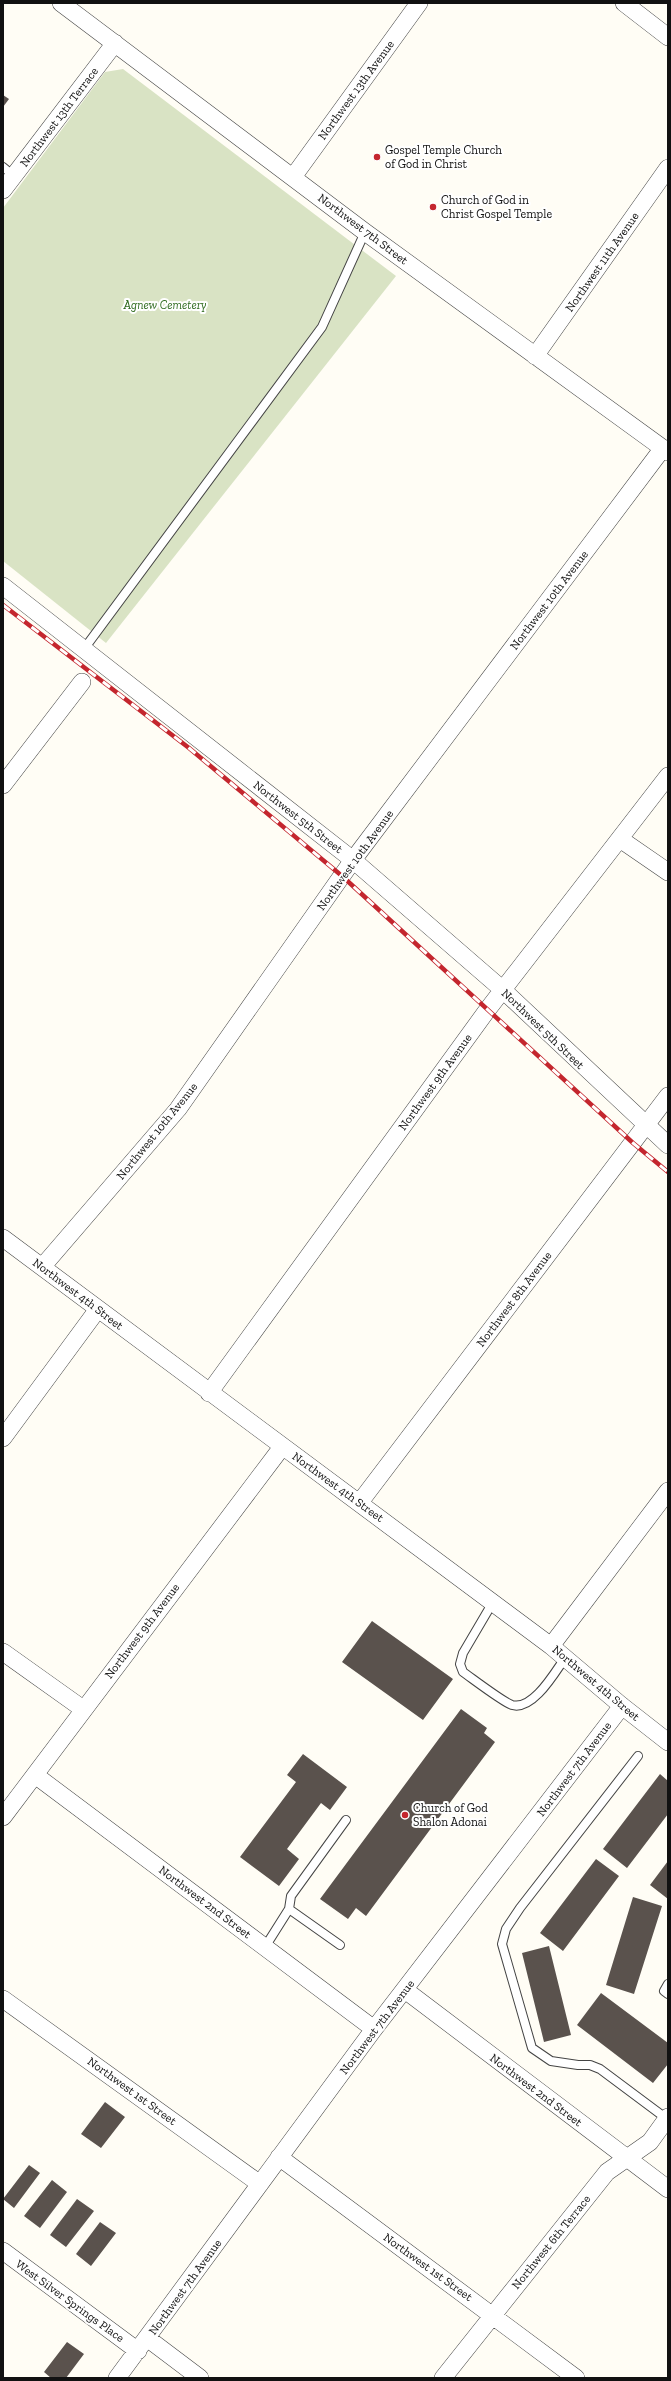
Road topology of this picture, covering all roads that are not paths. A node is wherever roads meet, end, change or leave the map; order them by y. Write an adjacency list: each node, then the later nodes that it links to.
1 (61, 3): 5 (street, Northwest 7th Street)
2 (419, 3): 8 (street, Northwest 13th Avenue)
3 (624, 3): 4 (street)
4 (668, 37)
5 (115, 43): 7 (street, Northwest 13th Terrace); 8 (street, Northwest 7th Street)
6 (668, 168): 11 (street, Northwest 11th Avenue)
7 (9, 171): 9 (street, Northwest 13th Terrace)
8 (293, 177): 10 (street, Northwest 7th Street)
9 (3, 190)
10 (365, 232): 11 (street, Northwest 7th Street); 14 (lane)
11 (535, 356): 12 (street, Northwest 7th Street)
12 (665, 450): 19 (street, Northwest 10th Avenue)
13 (3, 586): 14 (street, Northwest 5th Street)
14 (84, 649): 19 (street, Northwest 5th Street)
15 (82, 682): 17 (street)
16 (668, 776): 18 (street, Northwest 9th Avenue)
17 (3, 785)
18 (620, 839): 20 (street); 21 (street, Northwest 9th Avenue)
19 (353, 860): 21 (street, Northwest 5th Street); 26 (street, Northwest 10th Avenue)
20 (668, 872)
21 (502, 990): 23 (street, Northwest 5th Street); 28 (street, Northwest 9th Avenue)
22 (668, 1096): 23 (street, Northwest 8th Avenue)
23 (646, 1126): 24 (street, Northwest 5th Street); 32 (street, Northwest 8th Avenue)
24 (668, 1145)
25 (3, 1238): 26 (street, Northwest 4th Street)
26 (42, 1267): 27 (street, Northwest 4th Street)
27 (98, 1309): 28 (street, Northwest 4th Street); 29 (street)
28 (209, 1393): 30 (street, Northwest 4th Street)
29 (3, 1438)
30 (282, 1447): 32 (street, Northwest 4th Street); 38 (street, Northwest 9th Avenue)
31 (668, 1491): 34 (street)
32 (360, 1502): 33 (street, Northwest 4th Street)
33 (493, 1602): 34 (street, Northwest 4th Street); 36 (lane)
34 (551, 1646): 36 (street, Northwest 4th Street)
35 (3, 1652): 38 (street)
36 (565, 1658): 37 (street, Northwest 4th Street)
37 (622, 1706): 39 (street, Northwest 4th Street); 48 (street, Northwest 7th Avenue)
38 (82, 1709): 41 (street, Northwest 9th Avenue)
39 (668, 1742)
40 (638, 1756): 52 (lane)
41 (35, 1775): 42 (street, Northwest 9th Avenue); 46 (street, Northwest 2nd Street)
42 (3, 1817)
43 (346, 1820): 44 (lane)
44 (289, 1909): 45 (lane); 46 (lane)
45 (340, 1945)
46 (265, 1947): 51 (street, Northwest 2nd Street)
47 (668, 1984): 49 (lane)
48 (405, 1990): 51 (street, Northwest 7th Avenue); 54 (street, Northwest 2nd Street)
49 (668, 1994)
50 (3, 1999): 55 (street, Northwest 1st Street)
51 (374, 2029): 53 (street, Northwest 7th Avenue)
52 (667, 2118): 54 (street, Northwest 6th Terrace)
53 (279, 2157): 55 (street, Northwest 7th Avenue); 58 (street, Northwest 1st Street)
54 (626, 2157): 56 (street, Northwest 2nd Street); 58 (street, Northwest 6th Terrace)
55 (260, 2184): 59 (street, Northwest 7th Avenue)
56 (668, 2189)
57 (3, 2251): 59 (street, West Silver Springs Place)
58 (493, 2315): 62 (street, Northwest 6th Terrace); 63 (street, Northwest 1st Street)
59 (142, 2344): 60 (street, Northwest 7th Avenue); 61 (street, West Silver Springs Place)
60 (117, 2378)
61 (200, 2378)
62 (443, 2378)
63 (576, 2378)

